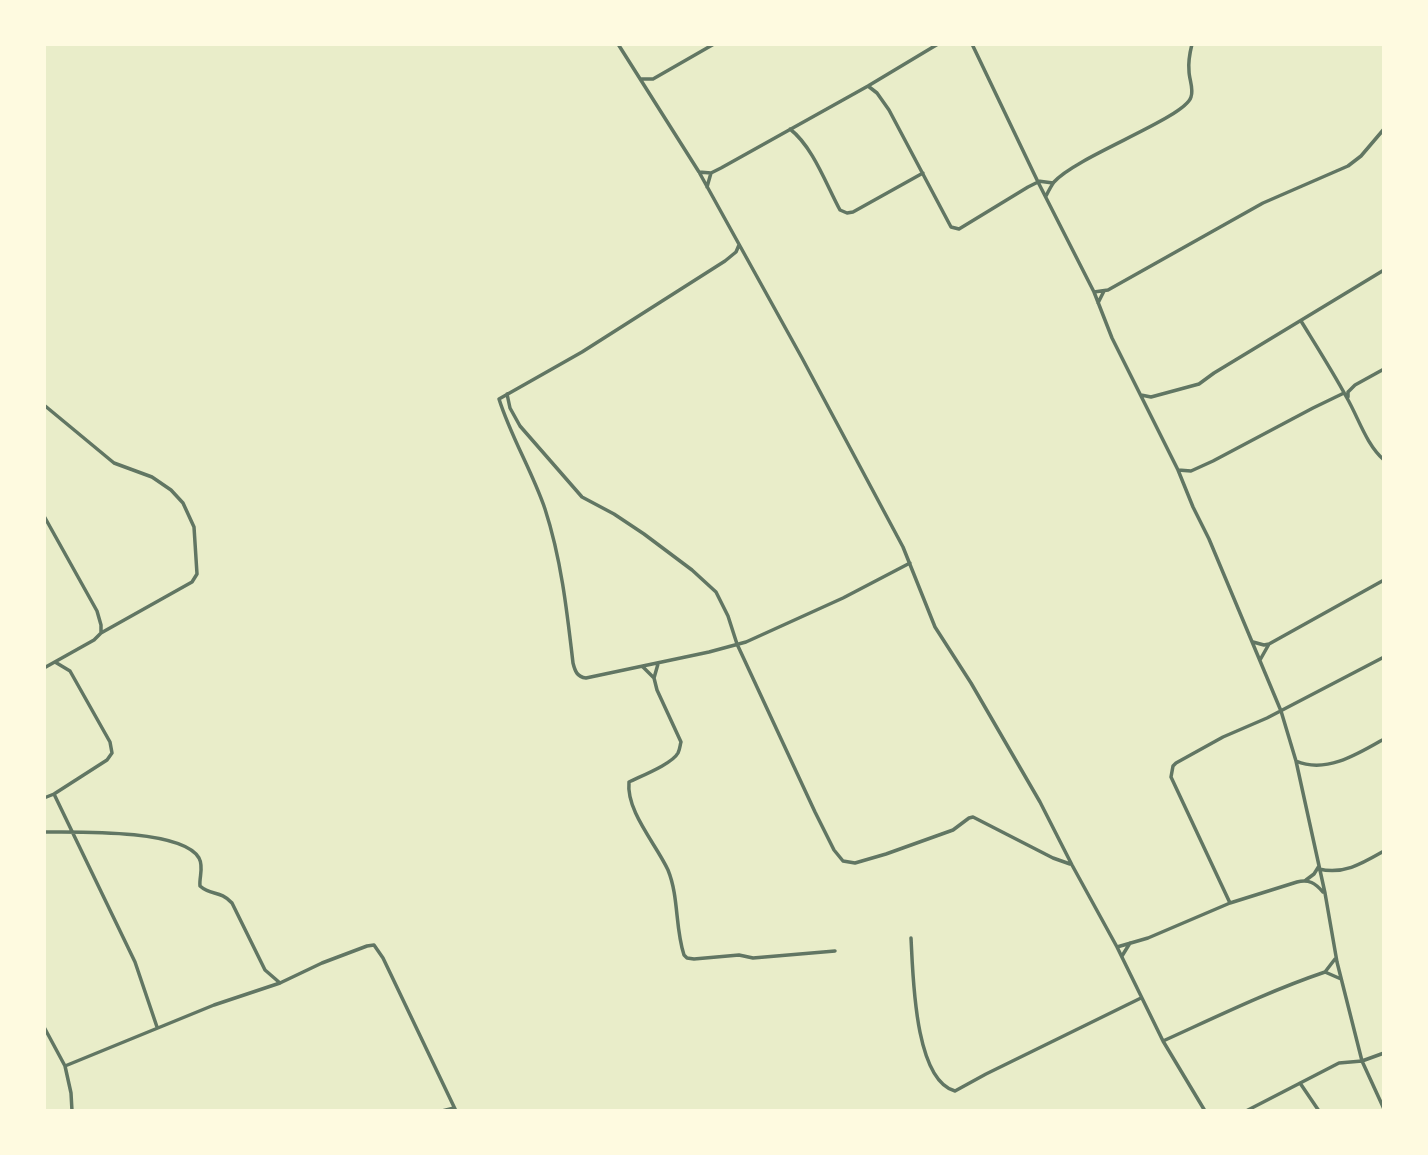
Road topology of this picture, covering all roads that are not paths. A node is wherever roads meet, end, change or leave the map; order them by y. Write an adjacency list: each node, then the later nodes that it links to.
1 (618, 44): 6 (street)
2 (714, 44): 7 (street)
3 (938, 44): 8 (street)
4 (972, 44): 15 (street)
5 (1192, 44): 16 (street)
6 (641, 79): 7 (street); 9 (street)
7 (653, 79): 9 (street)
8 (868, 86): 10 (street); 14 (street)
9 (650, 95): 12 (street)
10 (790, 129): 13 (street); 14 (street)
11 (1384, 130): 21 (street)
12 (699, 172): 13 (street); 17 (street)
13 (711, 173): 17 (street)
14 (923, 173): 15 (street)
15 (1038, 182): 16 (street); 18 (street)
16 (1053, 183): 18 (street)
17 (707, 187): 19 (street)
18 (1046, 196): 22 (street)
19 (739, 245): 27 (street); 36 (street)
20 (1384, 270): 24 (street)
21 (1104, 291): 22 (street); 23 (street)
22 (1094, 292): 23 (street)
23 (1098, 303): 28 (street)
24 (1301, 321): 26 (street); 29 (street)
25 (1384, 369): 30 (street)
26 (1344, 393): 30 (street); 34 (street)
27 (507, 394): 39 (street); 48 (street)
28 (1140, 394): 29 (street); 32 (street)
29 (1151, 397): 32 (street)
30 (1348, 399): 33 (street)
31 (44, 405): 38 (street)
32 (1145, 405): 34 (street)
33 (1384, 460)
34 (1178, 470): 40 (street)
35 (44, 516): 38 (street)
36 (910, 563): 41 (street); 59 (street)
37 (1384, 580): 42 (street)
38 (101, 633): 46 (street)
39 (734, 634): 41 (street); 43 (street)
40 (1253, 642): 42 (street); 45 (street)
41 (737, 644): 43 (street); 59 (street)
42 (1269, 644): 45 (street)
43 (727, 647): 47 (street)
44 (1384, 657): 51 (street)
45 (1260, 660): 51 (street)
46 (55, 662): 49 (street); 54 (street)
47 (658, 663): 48 (street); 50 (street)
48 (642, 667): 50 (street)
49 (44, 668)
50 (654, 678): 67 (street)
51 (1281, 711): 53 (street); 63 (street)
52 (1384, 739): 53 (street)
53 (1296, 761): 60 (street)
54 (54, 794): 55 (street); 57 (street)
55 (44, 798)
56 (44, 832): 57 (street)
57 (72, 832): 72 (street); 75 (street)
58 (1384, 850): 60 (street)
59 (1072, 865): 66 (street)
60 (1319, 868): 61 (street); 62 (street)
61 (1306, 880): 62 (street); 63 (street)
62 (1325, 894): 69 (street)
63 (1230, 903): 65 (street)
64 (911, 937): 73 (street)
65 (1130, 943): 66 (street); 68 (street)
66 (1117, 947): 68 (street)
67 (835, 951)
68 (1122, 956): 73 (street)
69 (1336, 957): 70 (street); 71 (street)
70 (1325, 972): 71 (street); 76 (street)
71 (1341, 979): 78 (street)
72 (280, 983): 75 (street); 82 (street)
73 (1141, 998): 76 (street)
74 (44, 1027): 79 (street)
75 (157, 1027): 79 (street)
76 (1163, 1041): 85 (street)
77 (1384, 1053): 78 (street)
78 (1362, 1061): 80 (street); 81 (street)
79 (65, 1066): 83 (street)
80 (1300, 1083): 86 (street); 87 (street)
81 (1384, 1109)
82 (455, 1110): 84 (street)
83 (72, 1111)
84 (442, 1111)
85 (1205, 1111)
86 (1246, 1111)
87 (1319, 1111)

